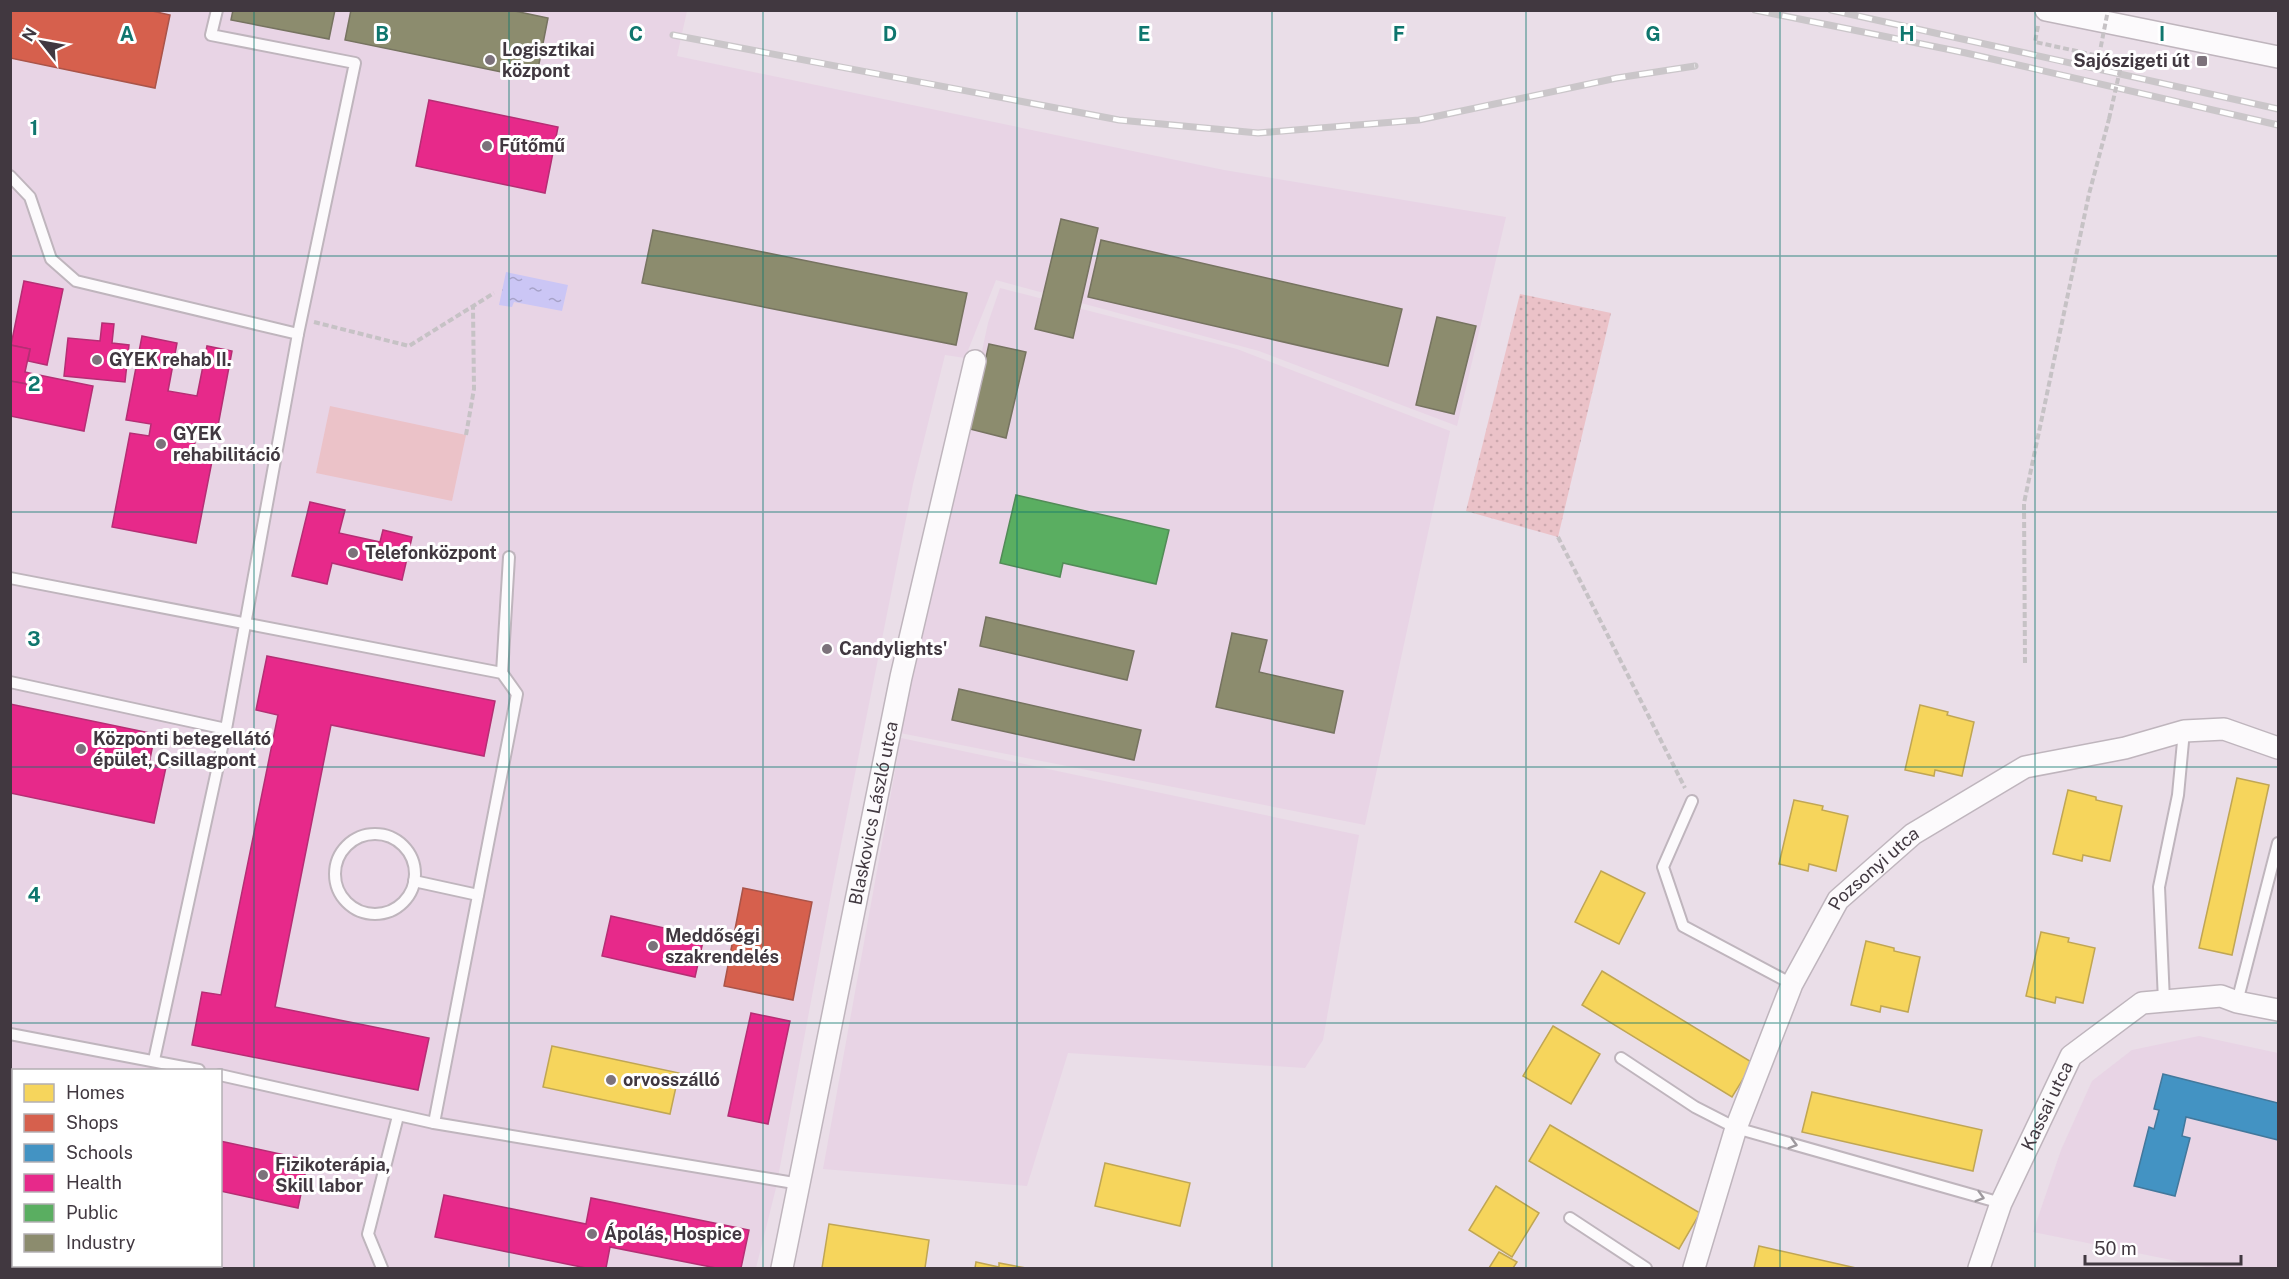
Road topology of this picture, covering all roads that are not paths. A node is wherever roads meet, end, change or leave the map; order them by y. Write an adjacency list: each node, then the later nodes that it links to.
1 (217, 10): 6 (lane)
2 (2085, 14): 3 (street); 4 (street)
3 (2042, 19)
4 (2278, 57)
5 (10, 176): 6 (lane)
6 (298, 334): 10 (lane)
7 (975, 361): 32 (street, Blaskovics László utca)
8 (509, 557): 11 (lane)
9 (10, 578): 10 (lane)
10 (246, 623): 11 (lane); 13 (lane)
11 (502, 673): 19 (lane)
12 (10, 682): 13 (lane)
13 (226, 729): 26 (lane)
14 (2184, 731): 15 (street, Pozsonyi utca); 20 (street, Pozsonyi utca); 21 (lane)
15 (2278, 748)
16 (1692, 801): 20 (lane)
17 (2278, 843): 22 (lane)
18 (414, 881): 18 (lane); 19 (lane)
19 (478, 895): 30 (lane)
20 (1792, 984): 31 (street, Pozsonyi utca)
21 (2164, 1001): 22 (street, Kassai utca); 33 (street, Kassai utca)
22 (2238, 1002): 23 (street, Kassai utca)
23 (2278, 1010)
24 (11, 1034): 26 (lane)
25 (1621, 1058): 31 (lane)
26 (154, 1060): 27 (lane)
27 (191, 1069)
28 (222, 1075): 29 (lane)
29 (398, 1116): 30 (lane); 35 (lane)
30 (434, 1123): 32 (lane)
31 (1736, 1128): 33 (lane, one-way to 33); 38 (street, Pozsonyi utca)
32 (801, 1184): 36 (street, Blaskovics László utca)
33 (2001, 1203): 39 (street, Kassai utca)
34 (1570, 1218): 37 (lane)
35 (382, 1269)
36 (782, 1269)
37 (1646, 1269)
38 (1694, 1269)
39 (1979, 1269)

